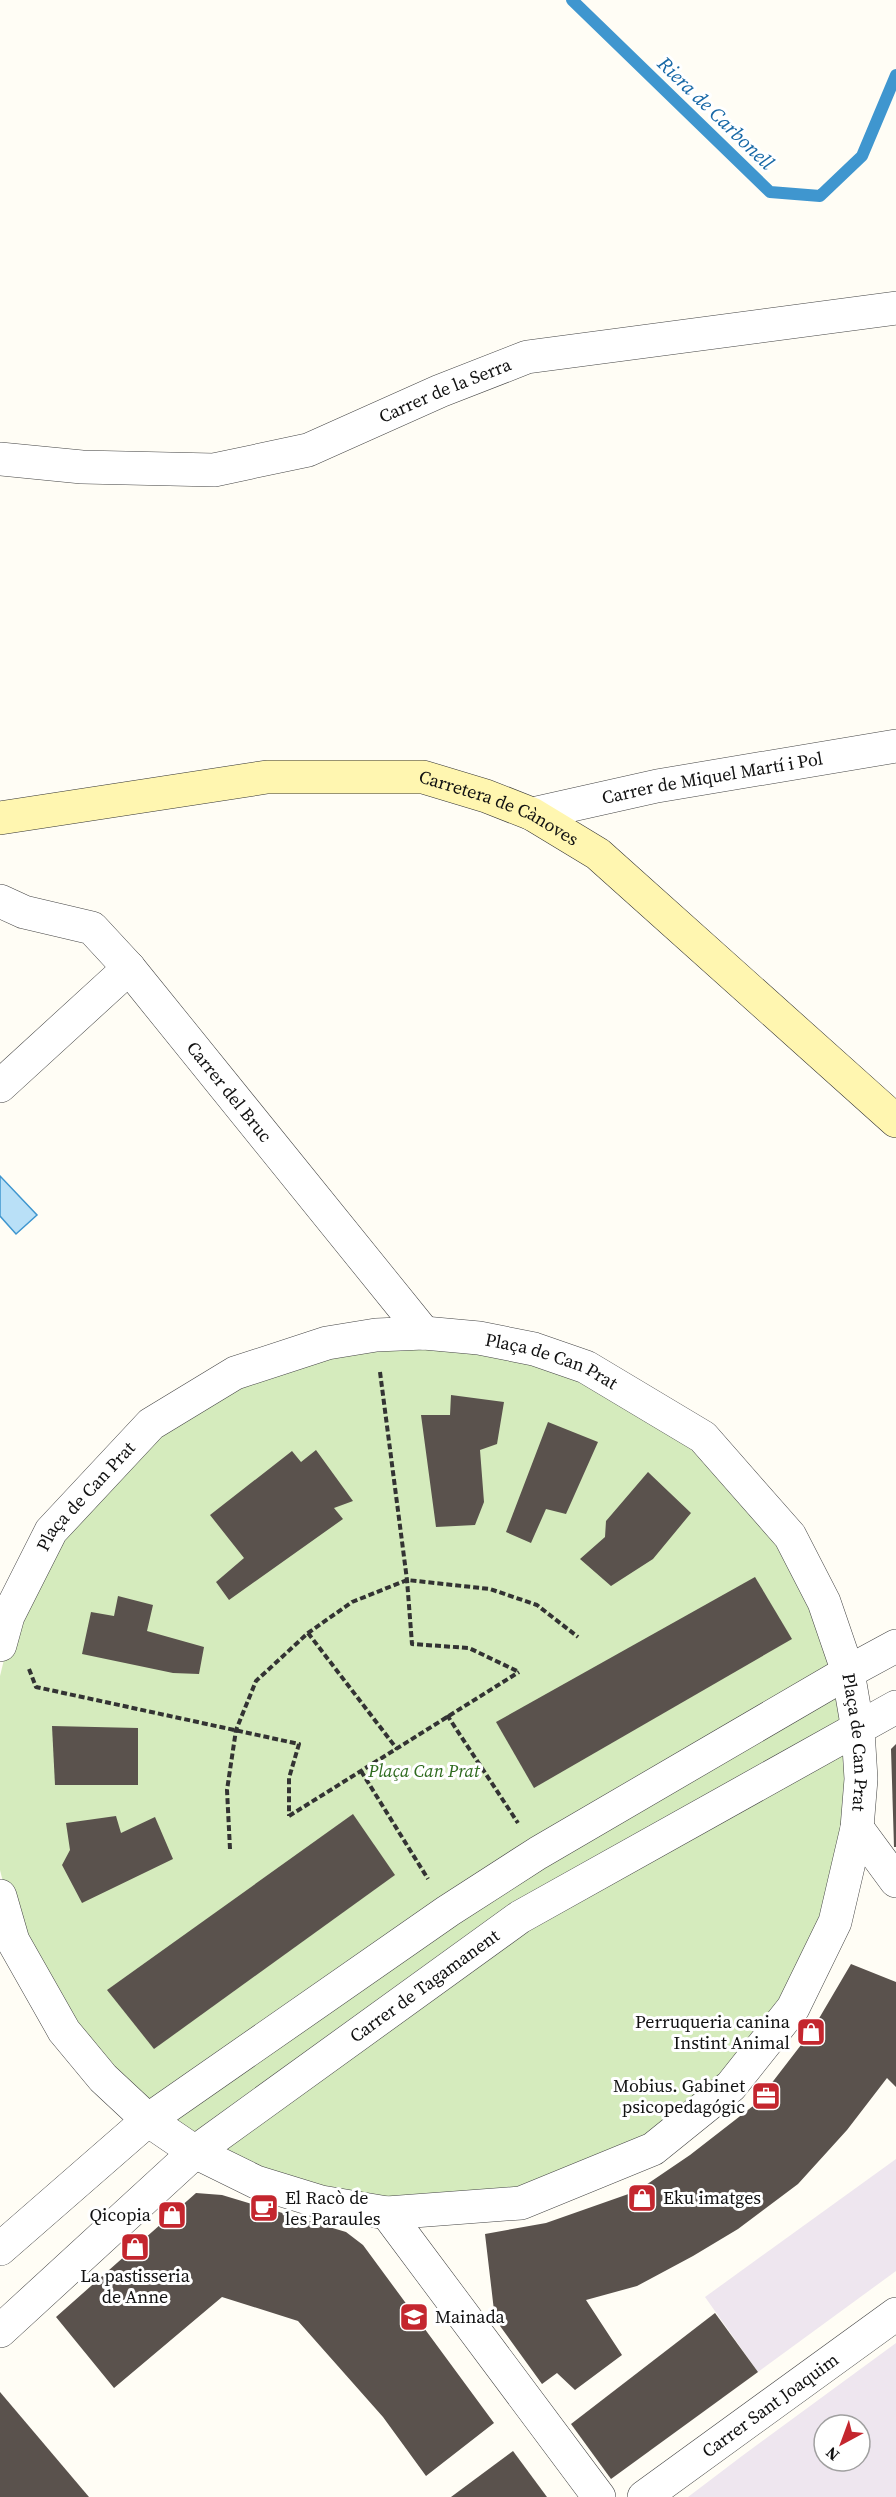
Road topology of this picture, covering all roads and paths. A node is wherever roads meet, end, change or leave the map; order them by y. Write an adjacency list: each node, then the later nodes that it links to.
1 (896, 308): 2 (street, Carrer de la Serra)
2 (0, 459)
3 (896, 746): 4 (street, Carrer de Miquel Martí i Pol)
4 (532, 814): 5 (street, Carretera de Cànoves); 9 (street, Carretera de Cànoves)
5 (0, 818)
6 (0, 901): 7 (street, Carrer del Bruc)
7 (129, 968): 8 (street); 10 (street, Carrer del Bruc)
8 (0, 1086)
9 (896, 1121)
10 (424, 1333): 11 (street, Plaça de Can Prat); 17 (street, Plaça de Can Prat)
11 (376, 1335): 12 (path); 13 (street, Plaça de Can Prat)
12 (407, 1580): 14 (path); 15 (path); 19 (path)
13 (4, 1630): 20 (path)
14 (308, 1633): 20 (path); 22 (path)
15 (578, 1637)
16 (896, 1646): 17 (street)
17 (848, 1672): 21 (street, Plaça de Can Prat); 26 (street)
18 (896, 1707): 21 (street, Carrer de Tagamanent)
19 (447, 1715): 22 (path); 26 (path)
20 (236, 1730): 23 (path); 25 (path)
21 (858, 1730): 24 (street, Plaça de Can Prat); 31 (street, Carrer de Tagamanent)
22 (397, 1749): 23 (path)
23 (361, 1771): 29 (path)
24 (857, 1828): 27 (street); 32 (street, Plaça de Can Prat)
25 (230, 1850)
26 (538, 1853): 29 (street)
27 (896, 1881)
28 (0, 1896): 30 (street, Plaça de Can Prat)
29 (448, 1911): 30 (street)
30 (148, 2120): 31 (street, Plaça de Can Prat); 33 (street)
31 (195, 2152): 32 (street, Plaça de Can Prat); 35 (street, Carrer de Tagamanent)
32 (387, 2213): 36 (street)
33 (0, 2249)
34 (896, 2314): 37 (street, Carrer Sant Joaquim)
35 (0, 2331)
36 (599, 2497)
37 (644, 2497)

